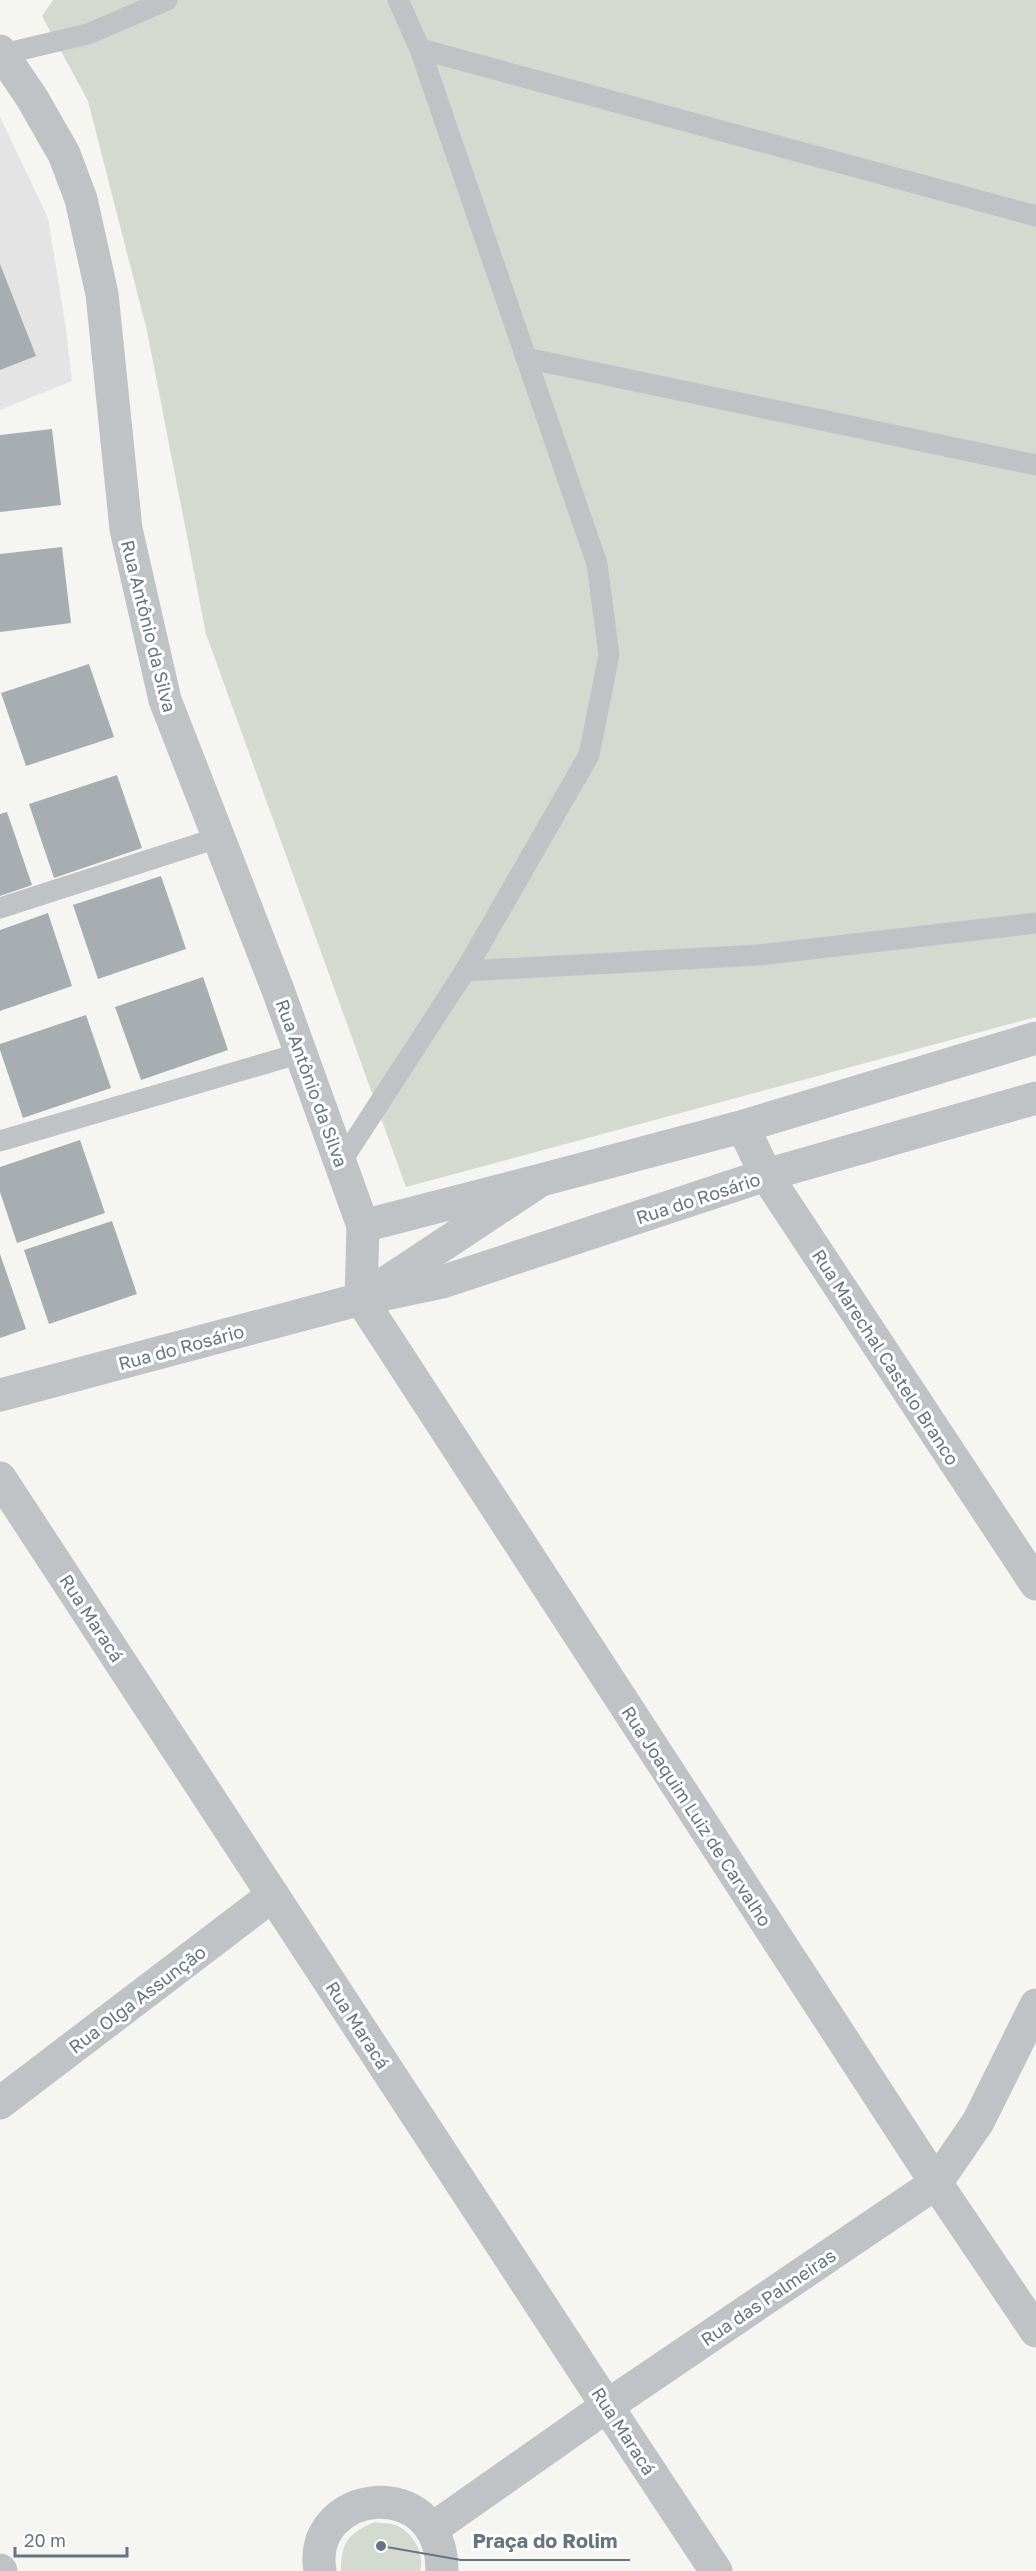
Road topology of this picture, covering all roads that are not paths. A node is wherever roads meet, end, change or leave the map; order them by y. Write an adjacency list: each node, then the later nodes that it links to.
1 (167, 0): 4 (lane)
2 (398, 0): 3 (lane)
3 (420, 49): 5 (lane); 6 (lane)
4 (1, 53): 8 (street, Rua Antônio da Silva)
5 (1036, 216)
6 (526, 358): 7 (lane); 11 (lane)
7 (1036, 465)
8 (217, 838): 9 (lane); 13 (street, Rua Antônio da Silva)
9 (0, 908)
10 (1036, 923): 11 (lane)
11 (465, 971): 17 (lane)
12 (1036, 1038): 15 (street, Rua do Rosário)
13 (301, 1053): 16 (lane); 17 (street, Rua Antônio da Silva)
14 (1036, 1098): 18 (street, Rua do Rosário)
15 (743, 1127): 18 (street, Rua Marechal Castelo Branco); 19 (street, Rua do Rosário)
16 (0, 1141)
17 (341, 1162): 20 (street, Rua Antônio da Silva)
18 (766, 1175): 21 (street, Rua do Rosário); 24 (street, Rua Marechal Castelo Branco)
19 (541, 1180): 20 (street, Rua do Rosário); 21 (street, Rua do Rosário)
20 (363, 1226): 21 (street, Rua Antônio da Silva)
21 (361, 1299): 22 (street, Rua do Rosário); 28 (street, Rua Joaquim Luiz de Carvalho)
22 (0, 1395)
23 (0, 1478): 25 (street, Rua Maracá)
24 (1036, 1584)
25 (273, 1895): 27 (street, Rua Olga Assunção); 30 (street, Rua Maracá)
26 (1036, 2006): 28 (street, Rua das Palmeiras)
27 (0, 2103)
28 (936, 2183): 29 (street, Rua Joaquim Luiz de Carvalho); 30 (street, Rua das Palmeiras)
29 (1036, 2331)
30 (607, 2406): 31 (street, Rua das Palmeiras); 34 (street, Rua Maracá)
31 (432, 2529): 32 (street); 33 (street)
32 (320, 2571)
33 (442, 2571)
34 (716, 2571)

